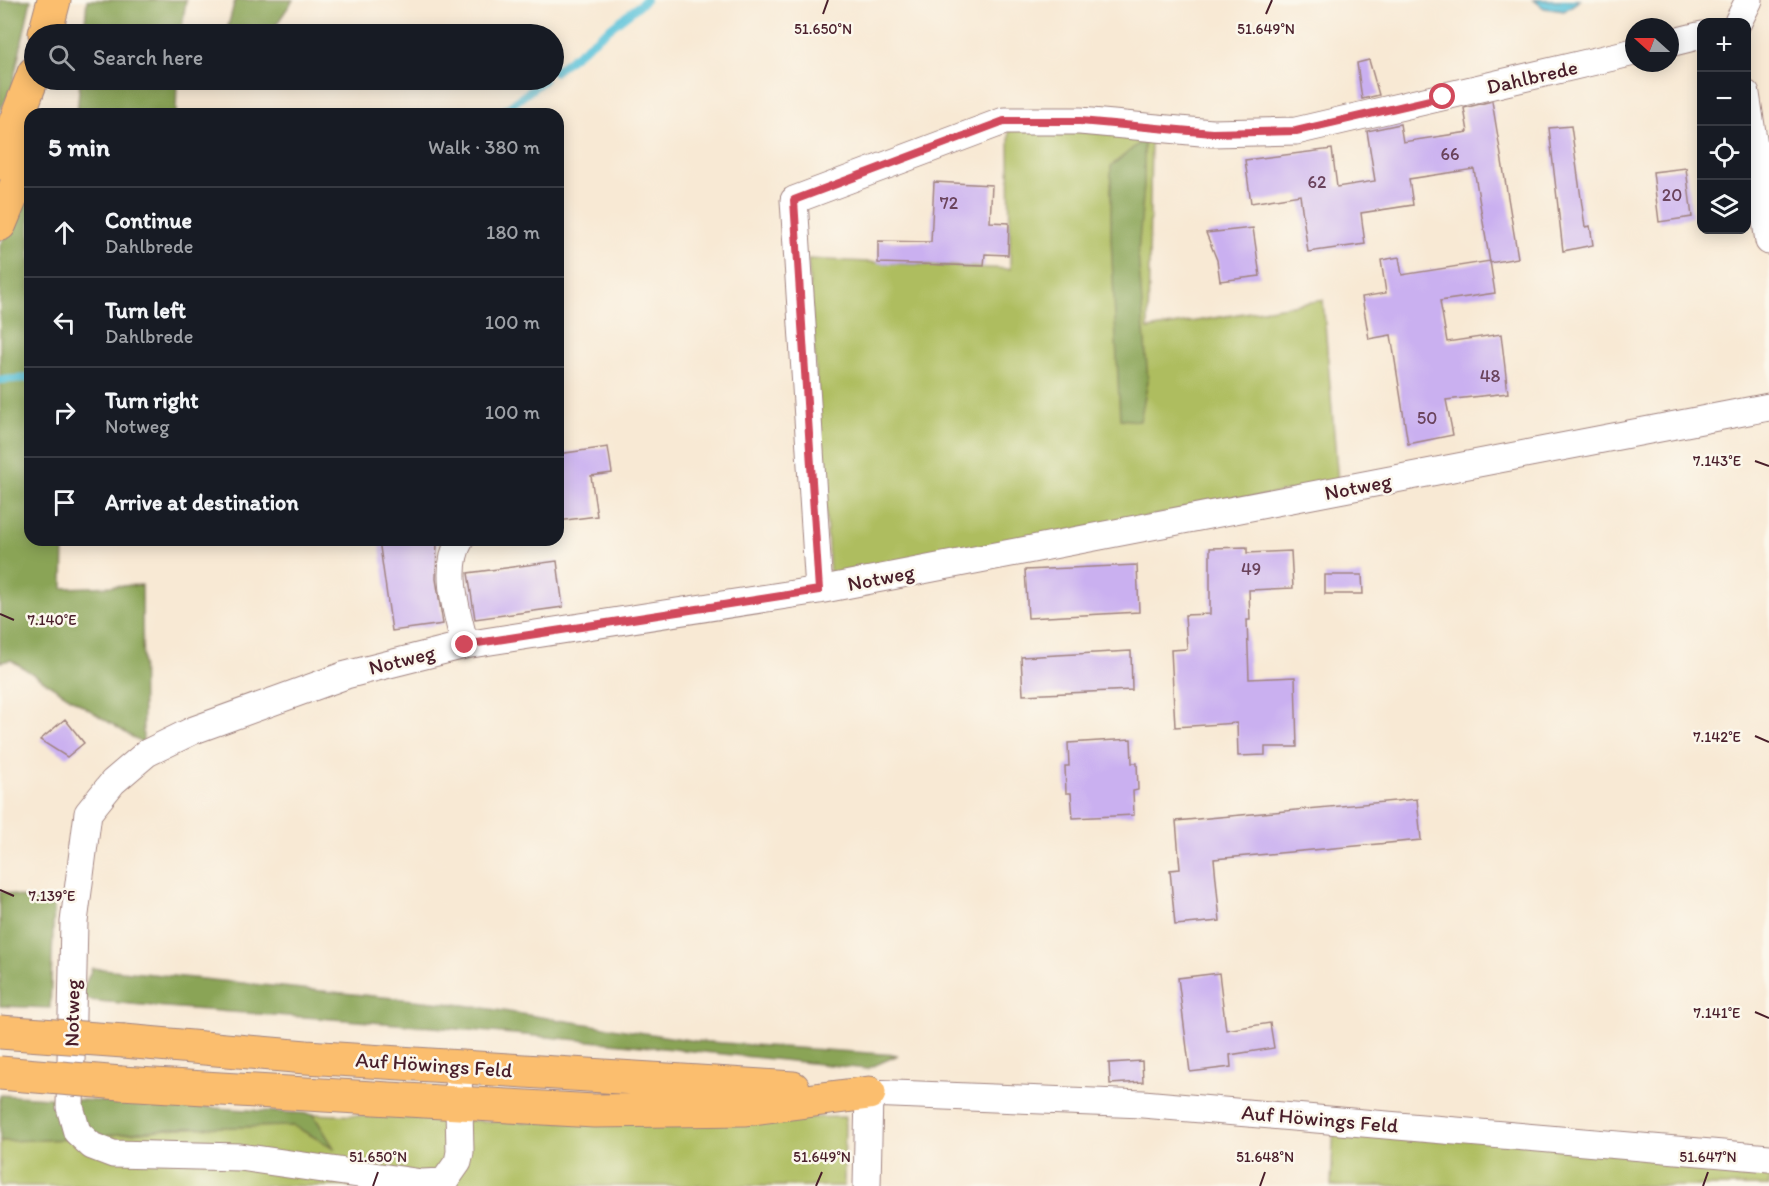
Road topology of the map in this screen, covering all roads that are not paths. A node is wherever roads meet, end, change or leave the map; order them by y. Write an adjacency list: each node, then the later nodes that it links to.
1 (56, 0): 4 (main road); 5 (main road)
2 (1749, 0): 3 (street)
3 (1740, 18)
4 (48, 24)
5 (55, 24)
6 (1697, 36): 7 (street)
7 (1679, 41)
8 (1625, 54): 19 (street, Dahlbrede)
9 (28, 90): 13 (main road)
10 (47, 90): 11 (main road)
11 (42, 108)
12 (1751, 126): 16 (street)
13 (0, 163)
14 (24, 166): 15 (main road)
15 (0, 224)
16 (1769, 241)
17 (1769, 407): 19 (street, Notweg)
18 (457, 546): 20 (street)
19 (819, 590): 20 (street, Notweg)
20 (465, 645): 25 (street, Notweg)
21 (0, 1032): 22 (main road, Auf Höwings Feld, bridge)
22 (458, 1066): 24 (main road, Auf Höwings Feld); 25 (street, Notweg)
23 (0, 1073): 25 (main road, Auf Höwings Feld, bridge)
24 (869, 1093): 25 (main road, Auf Höwings Feld); 26 (street, Auf Höwings Feld); 27 (street)
25 (457, 1105)
26 (1769, 1158)
27 (867, 1186)

